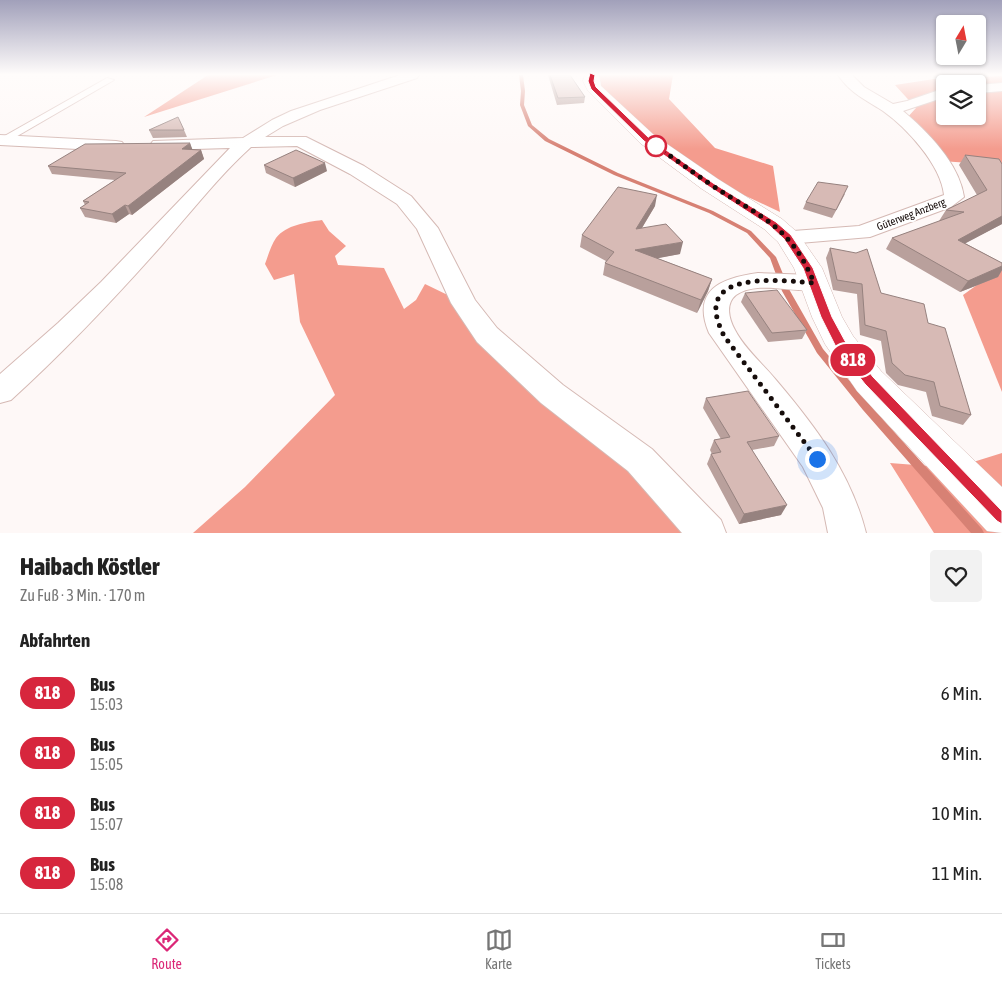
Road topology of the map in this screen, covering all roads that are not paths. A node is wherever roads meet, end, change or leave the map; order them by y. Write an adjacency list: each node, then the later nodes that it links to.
1 (74, 100): 7 (lane)
2 (339, 100): 8 (street)
3 (606, 100): 9 (main road)
4 (875, 100): 6 (street, Güterweg Anzberg)
5 (924, 100): 6 (street)
6 (891, 109): 9 (street, Güterweg Anzberg)
7 (2, 140): 8 (street)
8 (247, 143): 11 (street); 13 (street)
9 (788, 237): 10 (main road)
10 (794, 281): 12 (main road); 14 (street)
11 (0, 391)
12 (1002, 516)
13 (707, 533)
14 (847, 533)

